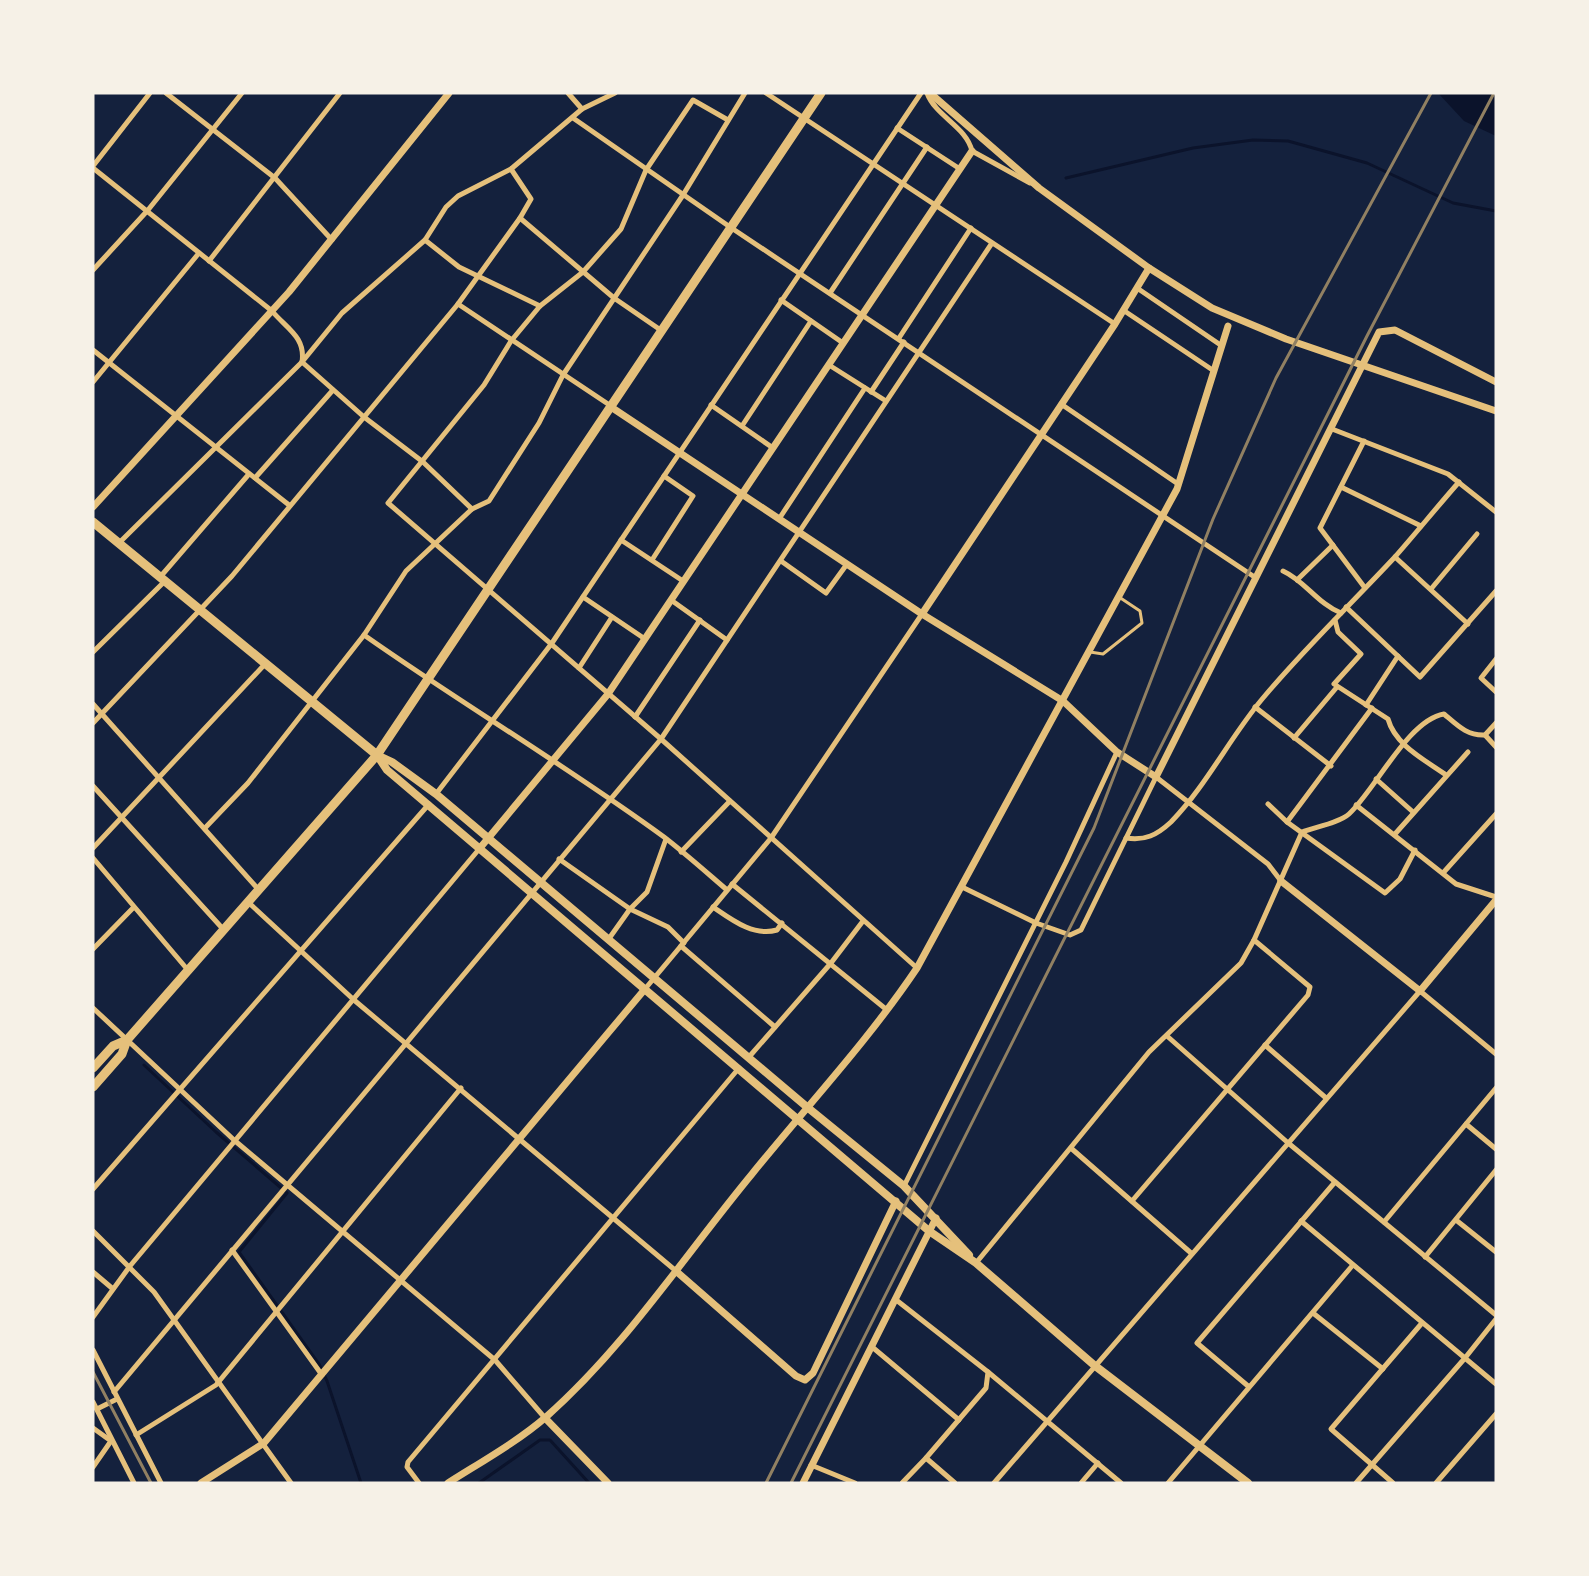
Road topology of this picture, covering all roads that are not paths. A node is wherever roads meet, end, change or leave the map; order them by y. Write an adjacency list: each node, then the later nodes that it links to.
1 (150, 93): 22 (street)
2 (166, 93): 18 (street)
3 (242, 93): 18 (street)
4 (339, 93): 26 (street)
5 (449, 93): 35 (street)
6 (568, 93): 13 (street)
7 (615, 93): 13 (street)
8 (745, 93): 16 (street)
9 (766, 93): 15 (street)
10 (821, 93): 15 (highway)
11 (921, 93): 17 (street)
12 (928, 93): 20 (street); 28 (street)
13 (582, 109): 14 (street)
14 (573, 118): 23 (street); 25 (street)
15 (805, 118): 21 (street); 33 (highway)
16 (728, 120): 25 (street); 29 (street)
17 (897, 128): 19 (street); 21 (street)
18 (213, 129): 26 (street); 31 (street)
19 (927, 147): 24 (street); 27 (street)
20 (972, 151): 24 (street); 28 (street)
21 (874, 163): 27 (street); 43 (street)
22 (93, 167): 31 (street)
23 (511, 169): 32 (street); 36 (street)
24 (960, 169): 30 (street)
25 (646, 170): 29 (street); 42 (street)
26 (275, 178): 35 (street); 39 (street)
27 (903, 183): 30 (street); 46 (street)
28 (1039, 188): 40 (street)
29 (683, 195): 33 (street); 47 (street)
30 (936, 205): 34 (street); 53 (street)
31 (148, 210): 38 (street); 41 (street)
32 (520, 218): 42 (street); 44 (street)
33 (730, 227): 43 (street); 57 (highway)
34 (971, 228): 37 (street); 58 (street)
35 (332, 240): 52 (street)
36 (426, 240): 44 (street); 64 (street)
37 (992, 243): 55 (street); 63 (street)
38 (200, 253): 39 (street); 65 (street)
39 (209, 261): 52 (street)
40 (1149, 268): 45 (street); 67 (street)
41 (93, 270)
42 (583, 272): 47 (street); 50 (street)
43 (800, 273): 46 (street); 48 (street)
44 (477, 277): 49 (street); 50 (street)
45 (1137, 288): 51 (street); 61 (street)
46 (830, 293): 53 (street)
47 (614, 298): 57 (street); 69 (street)
48 (781, 300): 54 (street); 77 (street)
49 (458, 304): 59 (street); 81 (street)
50 (540, 306): 59 (street)
51 (1124, 310): 55 (street); 68 (street)
52 (272, 311): 64 (street); 80 (street)
53 (862, 314): 58 (street); 60 (street)
54 (812, 321): 60 (street); 82 (street)
55 (1115, 324): 76 (street)
56 (1228, 326): 61 (street)
57 (662, 331): 78 (highway)
58 (901, 340): 63 (street); 74 (street)
59 (511, 341): 69 (street); 89 (street)
60 (843, 343): 66 (street)
61 (1222, 346): 68 (street)
62 (93, 350): 65 (street)
63 (921, 353): 75 (street); 84 (street)
64 (302, 362): 73 (street); 86 (street)
65 (110, 363): 70 (street); 80 (street)
66 (829, 365): 72 (street); 87 (street)
67 (1362, 365): 71 (street); 79 (street); 83 (street)
68 (1214, 371): 94 (street)
69 (563, 375): 78 (street); 99 (street)
70 (93, 382)
71 (1496, 382)
72 (865, 388): 74 (street); 102 (street)
73 (333, 390): 81 (street); 92 (street)
74 (871, 392): 75 (street)
75 (886, 401): 105 (street)
76 (1061, 404): 84 (street); 94 (street)
77 (711, 405): 82 (street); 88 (street)
78 (611, 406): 88 (street); 122 (highway)
79 (1496, 411)
80 (177, 416): 86 (street); 98 (street)
81 (364, 417): 89 (street); 97 (street)
82 (742, 426): 87 (street)
83 (1332, 429): 85 (street); 117 (street)
84 (1042, 434): 101 (street); 130 (street)
85 (1364, 441): 93 (street); 95 (street)
86 (217, 448): 90 (street); 108 (street)
87 (773, 448): 96 (street)
88 (679, 453): 91 (street); 96 (street)
89 (423, 462): 99 (street); 109 (street)
90 (249, 474): 92 (street); 116 (street)
91 (664, 476): 107 (street); 112 (street)
92 (255, 478): 97 (street)
93 (1459, 482): 100 (street); 104 (street)
94 (1178, 484): 101 (street)
95 (1341, 487): 104 (street); 110 (street)
96 (742, 495): 102 (street); 119 (street)
97 (289, 506): 128 (street)
98 (93, 507)
99 (472, 509): 109 (street)
100 (1495, 510)
101 (1163, 516): 117 (street); 125 (street)
102 (779, 519): 105 (street)
103 (93, 522): 108 (highway)
104 (1421, 526): 111 (street)
105 (800, 532): 113 (street); 114 (street)
106 (1477, 534): 121 (street)
107 (621, 540): 112 (street); 124 (street)
108 (119, 543): 116 (highway)
109 (435, 545): 122 (street); 135 (street)
110 (1333, 545): 118 (street); 120 (street)
111 (1395, 556): 120 (street); 121 (street)
112 (652, 560): 119 (street)
113 (781, 561): 114 (street); 137 (street)
114 (847, 564): 130 (street)
115 (1283, 571): 118 (street)
116 (163, 578): 128 (highway); 139 (street)
117 (1256, 578): 171 (street)
118 (1297, 580): 129 (street)
119 (683, 581): 126 (street)
120 (1365, 588): 127 (street)
121 (1431, 589): 134 (street)
122 (487, 591): 138 (street); 145 (highway)
123 (1496, 591): 134 (street)
124 (583, 597): 131 (street); 138 (street)
125 (1118, 597): 140 (street); 140 (lane)
126 (671, 600): 132 (street); 136 (street)
127 (1346, 607): 129 (street); 141 (street)
128 (201, 608): 143 (highway); 154 (street)
129 (1341, 613): 133 (street)
130 (922, 614): 150 (street); 188 (street)
131 (612, 617): 136 (street); 144 (street)
132 (700, 620): 137 (street); 155 (street)
133 (1335, 620): 146 (street); 152 (street)
134 (1468, 624): 141 (street)
135 (364, 635): 145 (street); 149 (street)
136 (645, 639): 148 (street)
137 (728, 640): 161 (street)
138 (552, 644): 144 (street); 156 (street)
139 (93, 652)
140 (1088, 652): 150 (street)
141 (1398, 656): 153 (street)
142 (1496, 659): 147 (street)
143 (266, 663): 149 (highway); 170 (street)
144 (579, 668): 148 (street)
145 (427, 680): 156 (street); 166 (highway)
146 (1337, 687): 153 (street); 160 (street)
147 (1496, 692)
148 (608, 694): 155 (street); 167 (street)
149 (312, 701): 166 (highway); 185 (street)
150 (1063, 701): 164 (street); 202 (street)
151 (93, 704): 154 (street)
152 (1255, 707): 160 (street); 176 (street)
153 (1369, 707): 162 (street); 168 (street)
154 (101, 713): 157 (street); 170 (street)
155 (635, 717): 161 (street)
156 (492, 722): 167 (street); 174 (street)
157 (93, 723)
158 (1496, 723): 159 (street)
159 (1485, 735): 162 (street); 163 (street)
160 (1294, 738): 168 (street)
161 (661, 739): 175 (street); 177 (street)
162 (1405, 744): 169 (street); 172 (street)
163 (1496, 747)
164 (1117, 752): 171 (street); 213 (street)
165 (1468, 752): 169 (street)
166 (377, 755): 174 (main road); 178 (main road); 203 (highway)
167 (551, 762): 175 (street); 190 (street)
168 (1331, 766): 184 (street)
169 (1446, 775): 181 (street)
170 (158, 777): 183 (street); 185 (street)
171 (1156, 777): 176 (street); 189 (street)
172 (1376, 779): 180 (street); 181 (street)
173 (93, 786): 183 (street)
174 (436, 794): 190 (main road)
175 (610, 799): 191 (street); 197 (street)
176 (1187, 800): 189 (street); 199 (street)
177 (730, 801): 188 (street); 195 (street)
178 (429, 804): 193 (main road); 219 (street)
179 (1269, 804): 184 (street)
180 (1356, 805): 186 (street); 187 (street)
181 (1413, 812): 187 (street)
182 (1496, 814): 198 (street)
183 (121, 817): 192 (street); 214 (street)
184 (1287, 822): 186 (street)
185 (205, 828): 203 (street)
186 (1302, 832): 194 (street); 199 (street)
187 (1395, 834): 194 (street)
188 (771, 838): 201 (street); 211 (street)
189 (1126, 838): 213 (street)
190 (488, 839): 193 (street); 200 (main road)
191 (666, 839): 195 (street); 210 (street)
192 (93, 848)
193 (480, 848): 205 (main road); 226 (street)
194 (1415, 850): 198 (street)
195 (681, 852): 204 (street)
196 (93, 858): 209 (street)
197 (559, 859): 200 (street); 210 (street)
198 (1443, 873): 206 (street)
199 (1281, 881): 216 (street); 225 (street)
200 (540, 882): 205 (street); 215 (main road)
201 (732, 884): 204 (street); 212 (street)
202 (962, 887): 213 (street); 221 (street)
203 (258, 889): 207 (highway)
204 (727, 890): 208 (street)
205 (532, 892): 224 (main road); 232 (street)
206 (1496, 898): 225 (street)
207 (247, 902): 214 (highway); 219 (street)
208 (714, 907): 212 (street); 217 (street)
209 (133, 908): 218 (street); 222 (street)
210 (630, 909): 215 (street); 217 (street)
211 (863, 921): 220 (street); 221 (street)
212 (782, 923): 220 (street)
213 (1036, 923): 255 (street)
214 (223, 929): 222 (highway)
215 (608, 940): 223 (main road)
216 (1254, 940): 230 (street); 233 (street)
217 (683, 944): 223 (street); 229 (street)
218 (93, 949)
219 (302, 951): 226 (street); 241 (street)
220 (831, 963): 228 (street); 229 (street)
221 (917, 968): 228 (street)
222 (188, 969): 231 (highway)
223 (654, 979): 224 (street); 235 (main road)
224 (645, 989): 237 (main road); 247 (street)
225 (1420, 991): 234 (street); 243 (street)
226 (354, 1000): 232 (street); 248 (street)
227 (93, 1008): 231 (street)
228 (887, 1010): 244 (street)
229 (775, 1027): 235 (street)
230 (1167, 1036): 242 (street); 250 (street)
231 (127, 1040): 236 (highway); 238 (highway); 241 (street)
232 (407, 1044): 239 (street); 254 (street)
233 (1265, 1045): 242 (street); 243 (street)
234 (1496, 1054)
235 (749, 1057): 244 (main road)
236 (93, 1068)
237 (739, 1068): 245 (main road); 259 (street)
238 (93, 1087)
239 (461, 1088): 247 (street); 265 (street)
240 (1496, 1088): 246 (street)
241 (180, 1089): 248 (street); 256 (street)
242 (1227, 1091): 249 (street); 257 (street)
243 (1326, 1098): 249 (street)
244 (807, 1107): 245 (street); 255 (main road)
245 (796, 1119): 258 (main road); 274 (street)
246 (1466, 1124): 251 (street); 263 (street)
247 (520, 1138): 259 (street); 276 (street)
248 (234, 1140): 254 (street); 272 (street)
249 (1287, 1142): 253 (street); 269 (street)
250 (1072, 1149): 257 (street); 271 (street)
251 (1496, 1149)
252 (1496, 1170): 261 (street)
253 (1335, 1182): 262 (street); 263 (street)
254 (288, 1184): 265 (street); 267 (street)
255 (904, 1186): 260 (main road)
256 (93, 1189)
257 (1132, 1201): 269 (street)
258 (896, 1202): 266 (main road); 274 (street)
259 (613, 1216): 274 (street); 288 (street)
260 (936, 1218): 266 (street); 271 (main road)
261 (1456, 1220): 268 (street); 270 (street)
262 (1301, 1221): 273 (street); 295 (street)
263 (1384, 1222): 270 (street)
264 (93, 1230): 272 (street)
265 (343, 1231): 276 (street); 279 (street)
266 (929, 1232): 271 (main road); 278 (street)
267 (232, 1250): 279 (street); 283 (street)
268 (1496, 1252)
269 (1191, 1253): 289 (street)
270 (1425, 1257): 282 (street)
271 (976, 1263): 289 (main road)
272 (130, 1266): 277 (street); 283 (street)
273 (1352, 1266): 280 (street); 284 (street)
274 (676, 1271): 301 (street)
275 (93, 1272): 277 (street)
276 (399, 1281): 288 (street); 292 (street)
277 (113, 1289): 281 (street)
278 (895, 1299): 285 (street); 291 (street)
279 (276, 1310): 292 (street); 293 (street)
280 (1313, 1313): 290 (street); 295 (street)
281 (93, 1317)
282 (1496, 1317): 287 (street)
283 (175, 1319): 293 (street); 296 (street)
284 (1422, 1323): 287 (street); 290 (street)
285 (871, 1346): 303 (street); 311 (street)
286 (93, 1350): 296 (street)
287 (1465, 1358): 294 (street); 312 (street)
288 (495, 1360): 301 (street); 318 (street)
289 (1094, 1365): 302 (street); 308 (main road)
290 (1383, 1369): 312 (street)
291 (988, 1372): 302 (street); 303 (street)
292 (322, 1375): 307 (street)
293 (219, 1381): 305 (street); 307 (street)
294 (1496, 1384)
295 (1248, 1386): 308 (street)
296 (114, 1392): 297 (street)
297 (117, 1399): 299 (street); 305 (street)
298 (93, 1402): 299 (street)
299 (97, 1409): 306 (street)
300 (1496, 1414): 332 (street)
301 (545, 1418): 319 (street); 320 (street)
302 (1047, 1419): 310 (street); 325 (street)
303 (959, 1420): 309 (street)
304 (93, 1428): 306 (street)
305 (136, 1436): 315 (street)
306 (111, 1441): 313 (street); 314 (street)
307 (264, 1443): 316 (street); 317 (street)
308 (1198, 1445): 328 (street); 329 (main road)
309 (926, 1458): 323 (street); 324 (street)
310 (1098, 1463): 326 (street); 327 (street)
311 (811, 1465): 321 (street); 322 (street)
312 (1371, 1466): 330 (street); 331 (street)
313 (93, 1467)
314 (134, 1483)
315 (161, 1483)
316 (201, 1483)
317 (291, 1483)
318 (419, 1483)
319 (448, 1483)
320 (608, 1483)
321 (803, 1483)
322 (855, 1483)
323 (902, 1483)
324 (955, 1483)
325 (994, 1483)
326 (1081, 1483)
327 (1121, 1483)
328 (1168, 1483)
329 (1248, 1483)
330 (1356, 1483)
331 (1393, 1483)
332 (1436, 1483)

